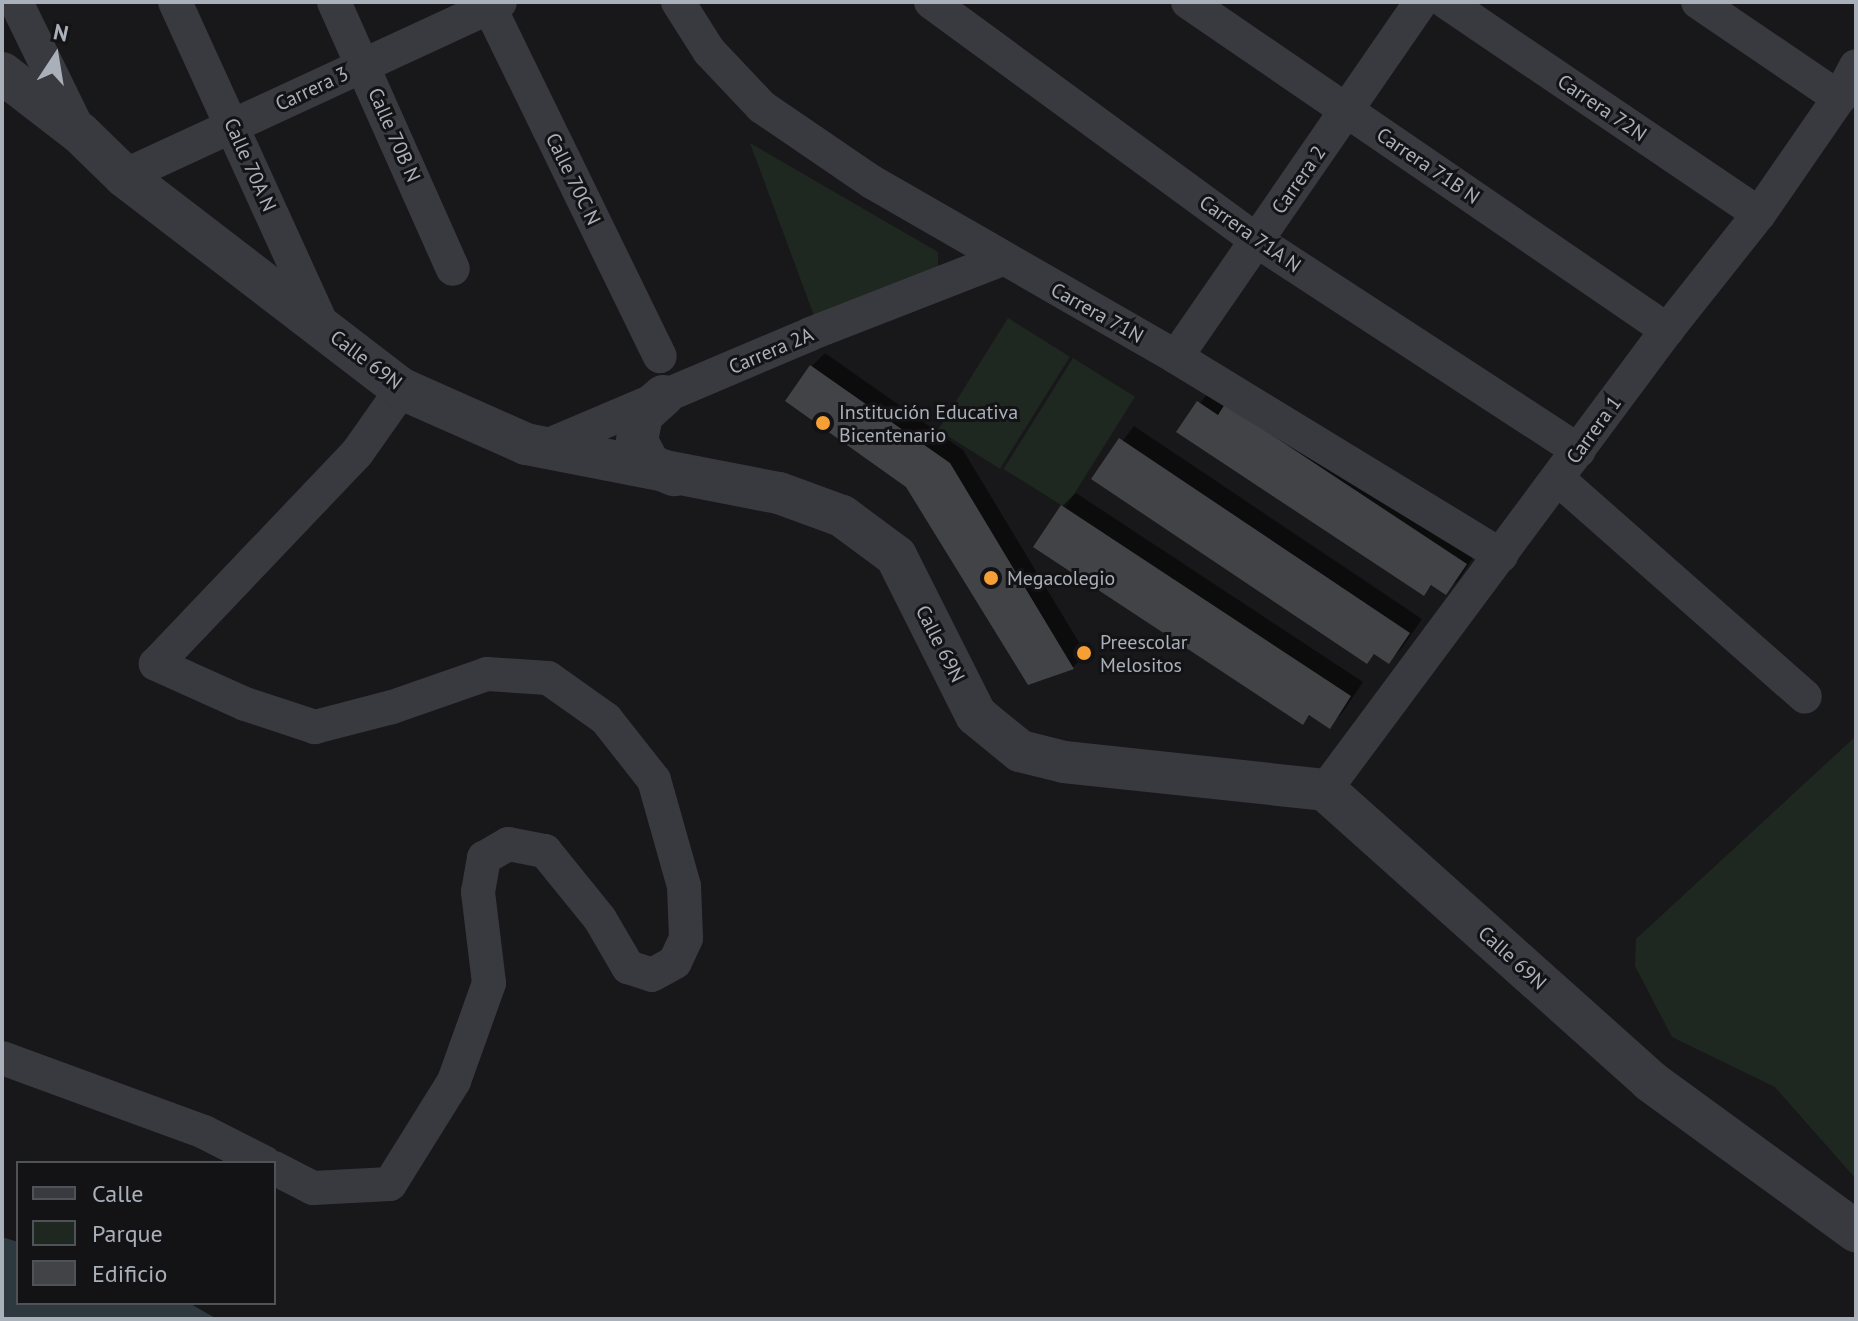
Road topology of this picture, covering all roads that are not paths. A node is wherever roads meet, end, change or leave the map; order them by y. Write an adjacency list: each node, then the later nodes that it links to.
1 (16, 2): 17 (street)
2 (175, 2): 16 (street, Calle 70A N)
3 (334, 2): 11 (street, Calle 70B N)
4 (678, 2): 21 (street, Carrera 71N)
5 (931, 2): 20 (street, Carrera 71A N)
6 (1188, 2): 15 (street, Carrera 71B N)
7 (1421, 2): 15 (street, Carrera 2)
8 (1446, 2): 19 (street, Carrera 72N)
9 (1698, 2): 14 (street)
10 (492, 4): 11 (street, Carrera 3); 26 (street, Calle 70C N)
11 (363, 65): 16 (street, Carrera 3); 22 (street, Calle 70B N)
12 (1856, 66): 14 (street, Carrera 1)
13 (2, 73): 17 (street, Calle 69N)
14 (1839, 98): 19 (street, Carrera 1)
15 (1347, 111): 20 (street, Carrera 2); 24 (street, Carrera 71B N)
16 (232, 126): 18 (street, Carrera 3); 23 (street, Calle 70A N)
17 (80, 133): 18 (street, Calle 69N)
18 (124, 176): 23 (street, Calle 69N)
19 (1759, 214): 24 (street, Carrera 1)
20 (1257, 241): 25 (street, Carrera 2); 29 (street, Carrera 71A N)
21 (1002, 259): 25 (street, Carrera 71N); 26 (street, Carrera 2A)
22 (453, 269)
23 (324, 329): 27 (street, Calle 69N)
24 (1667, 330): 29 (street, Carrera 1)
25 (1176, 357): 32 (street, Carrera 71N)
26 (661, 376): 28 (street, Carrera 2A); 30 (street)
27 (402, 389): 28 (street, Calle 69N); 37 (street)
28 (542, 448): 30 (street, Calle 69N)
29 (1579, 451): 31 (street, Carrera 1)
30 (675, 475): 34 (street, Calle 69N)
31 (1558, 479): 32 (street, Carrera 1); 33 (street)
32 (1501, 555): 34 (street, Carrera 1)
33 (1805, 697)
34 (1325, 790): 38 (street, Calle 69N)
35 (2, 1058): 36 (street)
36 (261, 1161)
37 (276, 1169)
38 (1856, 1231)

